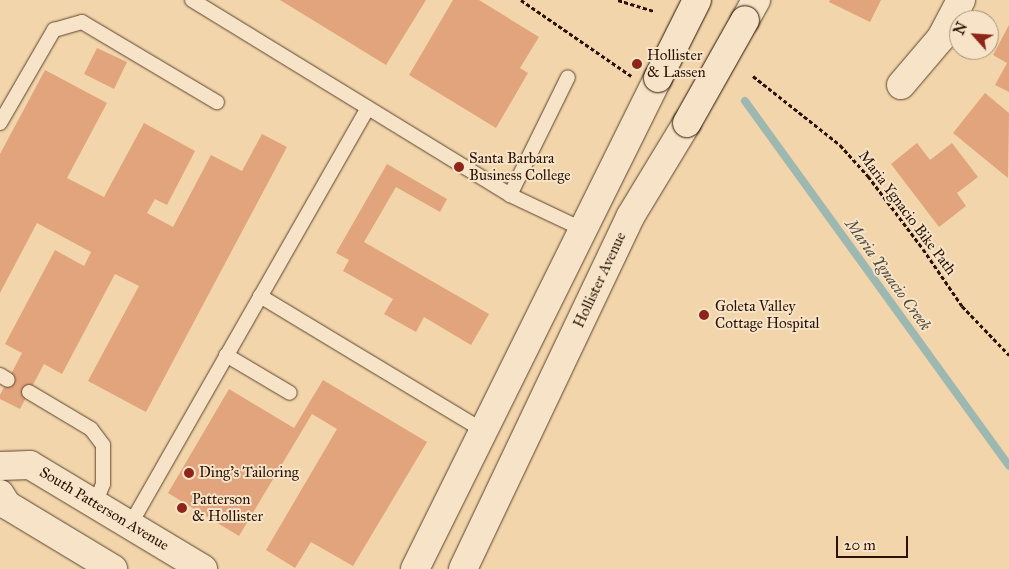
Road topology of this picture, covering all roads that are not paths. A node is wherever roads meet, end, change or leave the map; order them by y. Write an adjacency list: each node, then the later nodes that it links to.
1 (192, 0): 8 (lane)
2 (697, 0): 11 (main road, bridge)
3 (961, 0): 6 (main road)
4 (751, 10): 24 (main road, Hollister Avenue, bridge)
5 (568, 77): 10 (lane)
6 (901, 85)
7 (217, 102): 9 (lane)
8 (368, 108): 10 (lane); 12 (lane)
9 (0, 123)
10 (510, 195): 11 (lane)
11 (584, 230): 16 (main road)
12 (260, 296): 13 (lane); 16 (lane)
13 (226, 355): 15 (lane); 20 (lane)
14 (29, 392): 19 (lane)
15 (290, 393)
16 (484, 431): 23 (main road)
17 (0, 466): 19 (main road, South Patterson Avenue)
18 (0, 494): 21 (main road)
19 (95, 504): 20 (main road, South Patterson Avenue)
20 (130, 525): 22 (main road, South Patterson Avenue)
21 (113, 569)
22 (203, 569)
23 (415, 569)
24 (463, 569)

